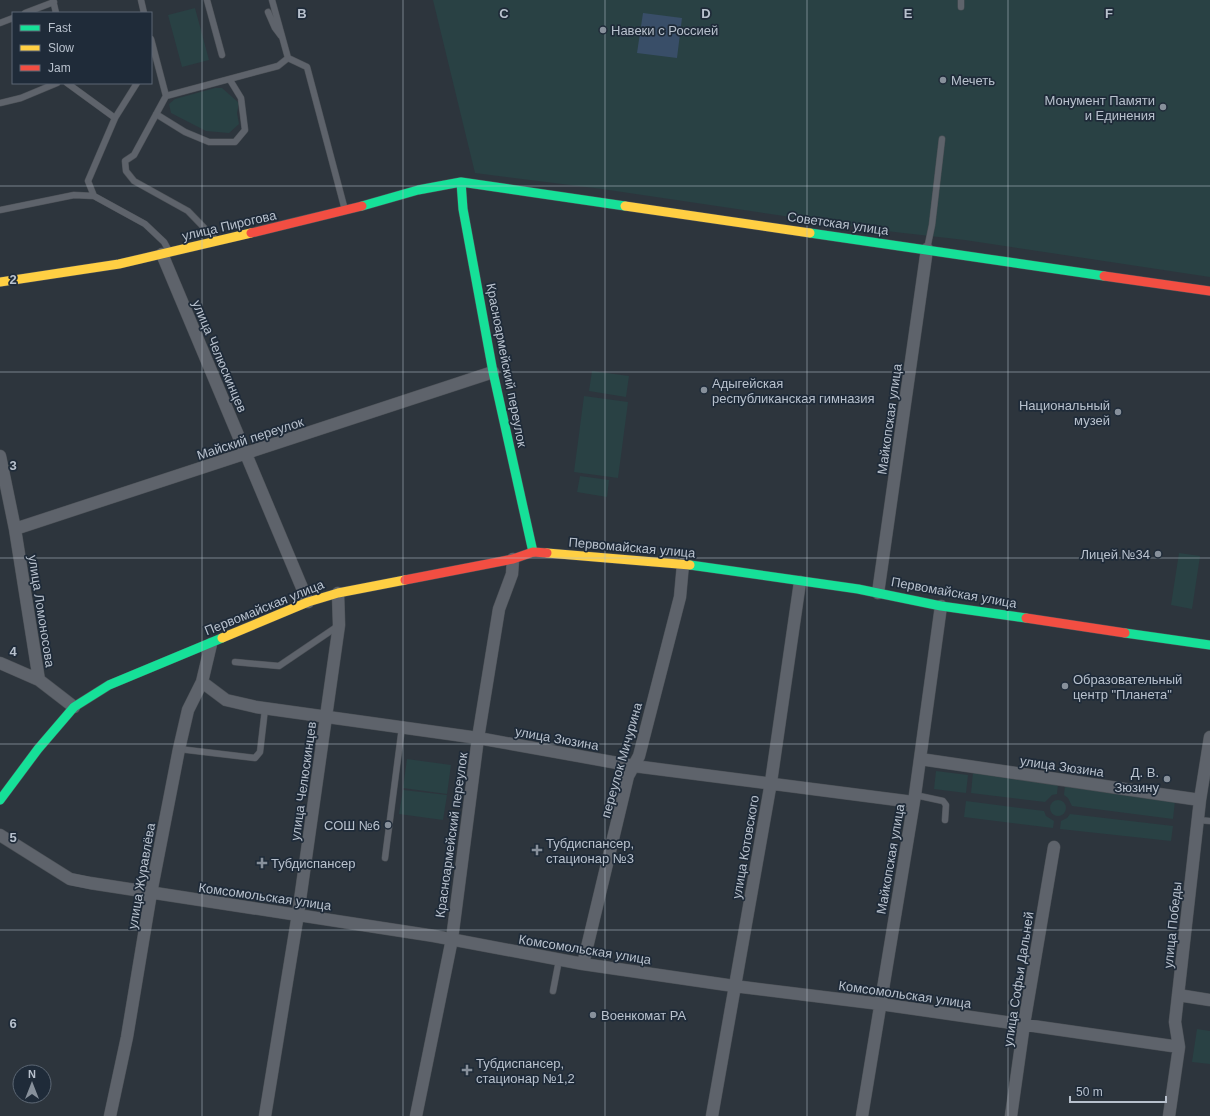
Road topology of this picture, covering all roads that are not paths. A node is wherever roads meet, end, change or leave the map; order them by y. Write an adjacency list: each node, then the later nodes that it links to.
1 (141, 0): 9 (lane)
2 (207, 0): 15 (lane)
3 (272, 0): 13 (lane)
4 (961, 0): 6 (lane)
5 (53, 1): 7 (lane); 8 (lane)
6 (960, 7)
7 (27, 12)
8 (56, 12)
9 (144, 12)
10 (268, 12): 13 (lane)
11 (12, 18): 12 (lane)
12 (0, 23)
13 (283, 39): 16 (lane)
14 (152, 43): 21 (lane)
15 (222, 55)
16 (288, 58): 17 (lane); 29 (lane)
17 (230, 80): 21 (lane); 23 (lane)
18 (55, 84): 22 (lane)
19 (68, 84): 24 (lane)
20 (136, 84): 24 (lane)
21 (166, 96): 23 (lane)
22 (0, 103)
23 (156, 114): 30 (lane)
24 (115, 118): 27 (lane)
25 (942, 139): 31 (lane)
26 (461, 182): 29 (street, улица Пирогова); 31 (street, Советская улица); 35 (street, Красноармейский переулок)
27 (94, 196): 28 (lane); 32 (lane)
28 (0, 210)
29 (345, 210): 30 (street, улица Пирогова)
30 (217, 242): 32 (street, улица Пирогова)
31 (927, 249): 34 (street, Советская улица); 44 (street, Майкопская улица)
32 (166, 254): 33 (street, улица Пирогова); 36 (street, улица Челюскинцев)
33 (0, 282)
34 (1210, 291)
35 (493, 372): 36 (street, Майский переулок); 39 (street, Красноармейский переулок)
36 (246, 454): 38 (street, Майский переулок); 45 (street, улица Челюскинцев)
37 (0, 456): 38 (street, улица Ломоносова)
38 (15, 529): 52 (street, улица Ломоносова)
39 (533, 552): 40 (street, Первомайская улица); 41 (street, Первомайская улица)
40 (514, 559): 43 (street, Первомайская улица); 59 (street, Красноармейский переулок)
41 (682, 564): 42 (street, Первомайская улица); 62 (street, переулок Мичурина)
42 (800, 582): 44 (street, Первомайская улица); 63 (street, улица Котовского)
43 (338, 593): 45 (street, Первомайская улица); 47 (street, улица Челюскинцев)
44 (878, 593): 46 (street, Первомайская улица)
45 (308, 602): 48 (street, Первомайская улица)
46 (941, 606): 49 (street, Первомайская улица); 61 (street, Майкопская улица)
47 (339, 625): 50 (lane); 56 (street, улица Челюскинцев)
48 (211, 644): 53 (street, улица Журавлёва); 54 (street, Первомайская улица)
49 (1210, 645)
50 (235, 662)
51 (0, 663): 52 (street)
52 (38, 680): 54 (street, улица Ломоносова)
53 (202, 682): 55 (street, улица Зюзина); 60 (street, улица Журавлёва)
54 (74, 707): 65 (street)
55 (265, 709): 56 (street, улица Зюзина); 60 (lane)
56 (326, 716): 57 (street, улица Зюзина); 73 (street, улица Челюскинцев)
57 (402, 727): 59 (street, улица Зюзина); 71 (lane)
58 (1210, 737): 66 (street, улица Победы)
59 (478, 738): 62 (street, улица Зюзина); 74 (street, Красноармейский переулок)
60 (179, 748): 72 (street, улица Журавлёва)
61 (920, 759): 64 (street, Майкопская улица); 66 (street, улица Зюзина)
62 (634, 766): 63 (street, улица Зюзина); 76 (street, переулок Мичурина)
63 (771, 782): 64 (street, улица Зюзина); 77 (street, улица Котовского)
64 (914, 798): 67 (lane); 81 (street, Майкопская улица)
65 (0, 800)
66 (1200, 800): 68 (street, улица Победы)
67 (945, 820)
68 (1204, 821): 79 (street, улица Победы)
69 (0, 835): 72 (street, Комсомольская улица)
70 (1054, 847): 82 (street, улица Софьи Дальней)
71 (384, 858)
72 (151, 893): 73 (street, Комсомольская улица); 84 (street, улица Журавлёва)
73 (298, 914): 74 (street, Комсомольская улица); 85 (street, улица Челюскинцев)
74 (452, 939): 75 (street, Комсомольская улица); 86 (street, Красноармейский переулок)
75 (559, 960): 76 (street, Комсомольская улица); 78 (lane)
76 (583, 964): 77 (street, Комсомольская улица)
77 (734, 986): 81 (street, Комсомольская улица); 87 (street, улица Котовского)
78 (553, 991)
79 (1178, 995): 80 (street); 83 (street, улица Победы)
80 (1210, 1000)
81 (880, 1004): 82 (street, Комсомольская улица); 88 (street, Майкопская улица)
82 (1024, 1024): 83 (street, Комсомольская улица); 89 (street, улица Софьи Дальней)
83 (1179, 1047): 90 (street, улица Победы)
84 (110, 1116)
85 (265, 1116)
86 (416, 1116)
87 (712, 1116)
88 (862, 1116)
89 (1011, 1116)
90 (1169, 1116)

